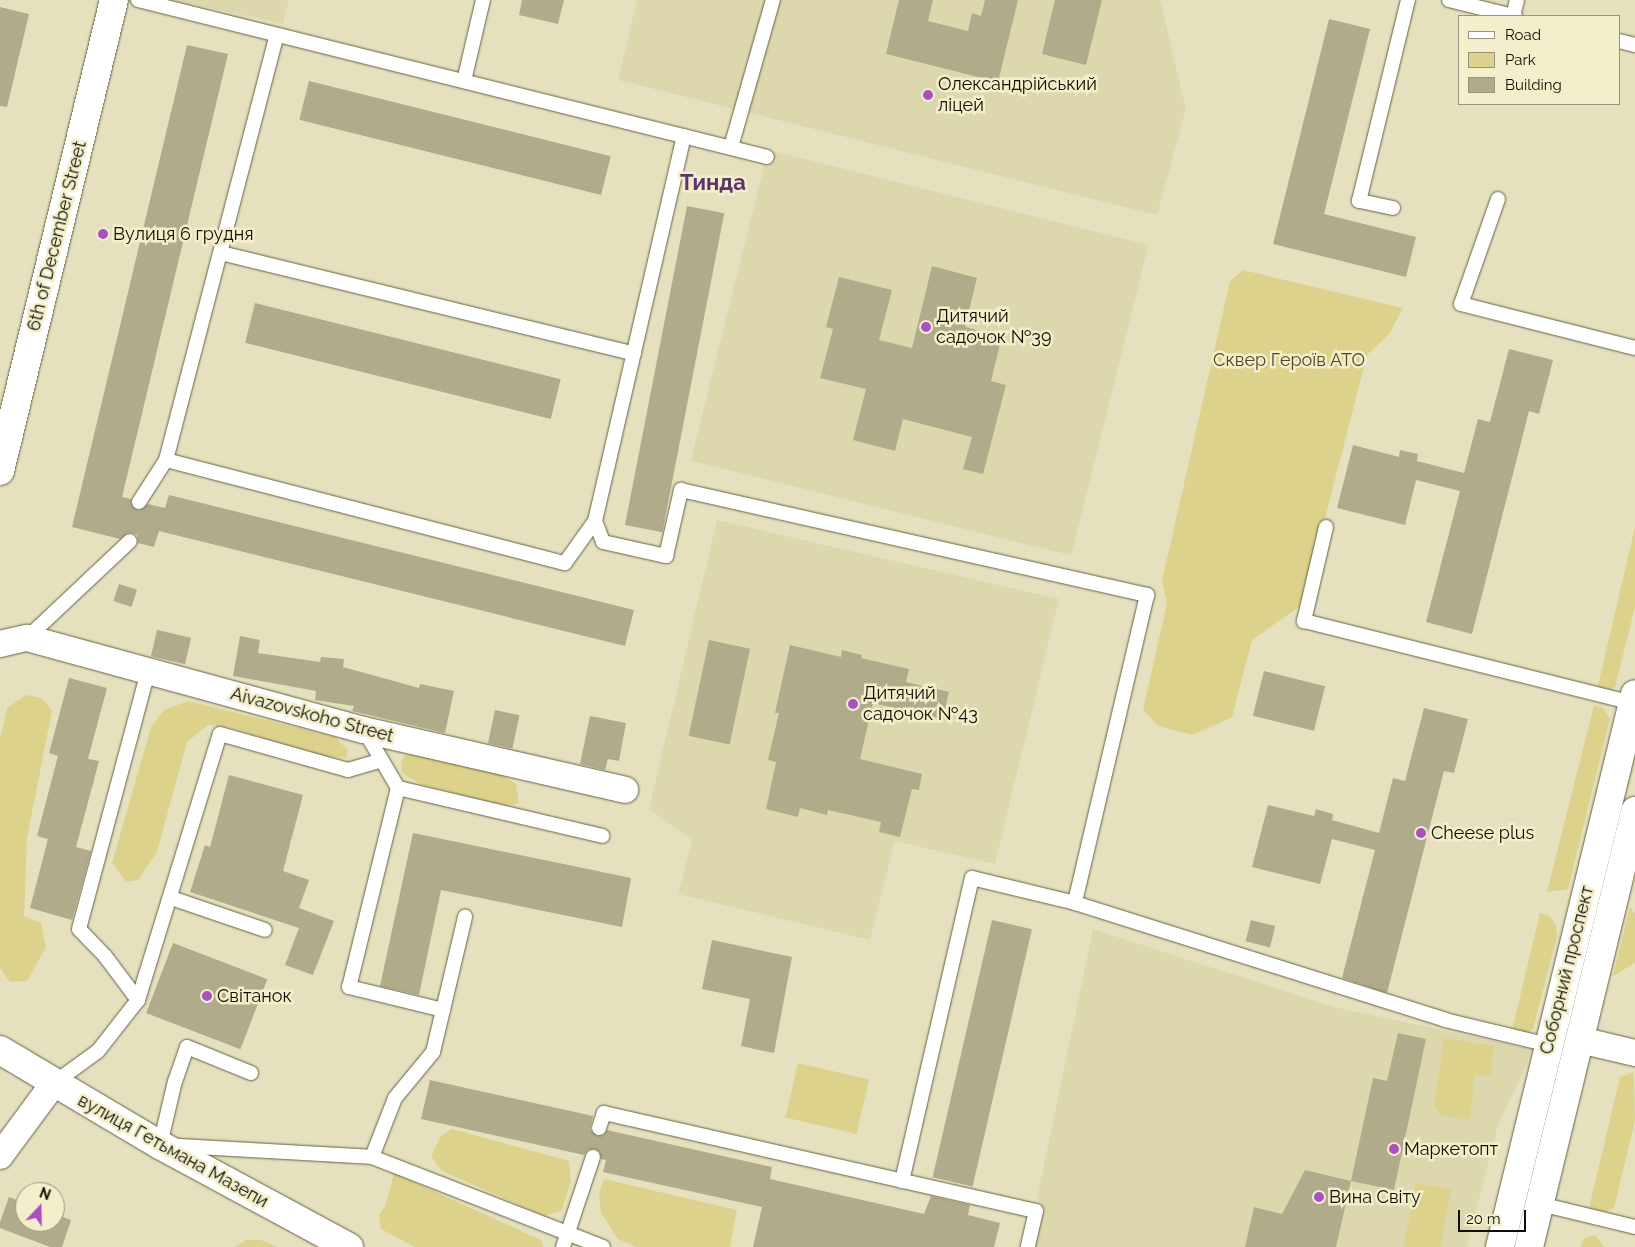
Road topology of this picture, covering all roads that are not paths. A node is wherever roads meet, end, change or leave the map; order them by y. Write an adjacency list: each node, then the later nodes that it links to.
1 (114, 0): 23 (main road, 6th of December Street)
2 (138, 0): 10 (lane)
3 (483, 0): 13 (lane)
4 (773, 0): 15 (lane)
5 (1408, 0): 18 (lane)
6 (1449, 0): 8 (lane)
7 (1517, 0): 9 (lane)
8 (1510, 15)
9 (1514, 15)
10 (277, 35): 13 (lane); 19 (lane)
11 (1620, 41): 12 (lane)
12 (1635, 45)
13 (464, 81): 14 (lane)
14 (684, 136): 15 (lane); 21 (lane)
15 (732, 148): 16 (lane)
16 (767, 157)
17 (1498, 199): 20 (lane)
18 (1393, 208)
19 (221, 253): 21 (lane); 22 (lane)
20 (1635, 348)
21 (634, 354): 25 (lane)
22 (166, 460): 24 (lane); 25 (lane)
23 (0, 471)
24 (139, 502)
25 (595, 521): 39 (lane)
26 (1326, 526): 31 (lane)
27 (130, 541): 28 (lane)
28 (27, 638): 29 (street, Aivazovskoho Street); 30 (street, Aivazovskoho Street)
29 (0, 644)
30 (148, 671): 32 (street, Aivazovskoho Street); 42 (lane)
31 (1634, 698): 44 (main road, Соборний проспект)
32 (364, 730): 33 (lane); 35 (street, Aivazovskoho Street)
33 (382, 760): 34 (lane); 38 (lane)
34 (398, 788): 37 (lane); 43 (lane)
35 (625, 790)
36 (1635, 811): 45 (main road, Соборний проспект)
37 (602, 836)
38 (170, 898): 41 (lane); 42 (lane)
39 (1075, 903): 44 (lane); 55 (lane)
40 (465, 917): 43 (lane)
41 (265, 930)
42 (138, 1000): 49 (lane)
43 (443, 1010): 53 (lane)
44 (1551, 1039): 45 (main road); 63 (main road, Соборний проспект)
45 (1580, 1040): 47 (street); 56 (main road, Соборний проспект)
46 (0, 1050): 49 (main road, вулиця Гетьмана Мазепи)
47 (1635, 1053)
48 (251, 1073): 51 (lane)
49 (54, 1083): 51 (main road, вулиця Гетьмана Мазепи); 52 (street)
50 (599, 1128): 55 (lane)
51 (160, 1145): 53 (lane); 59 (main road, вулиця Гетьмана Мазепи)
52 (0, 1156)
53 (372, 1157): 58 (lane)
54 (592, 1157): 58 (lane)
55 (902, 1181): 62 (lane)
56 (1540, 1204): 57 (lane); 64 (main road, Соборний проспект)
57 (1635, 1227)
58 (570, 1233): 60 (lane); 61 (lane)
59 (349, 1247)
60 (563, 1247)
61 (603, 1247)
62 (1028, 1247)
63 (1500, 1247)
64 (1530, 1247)

